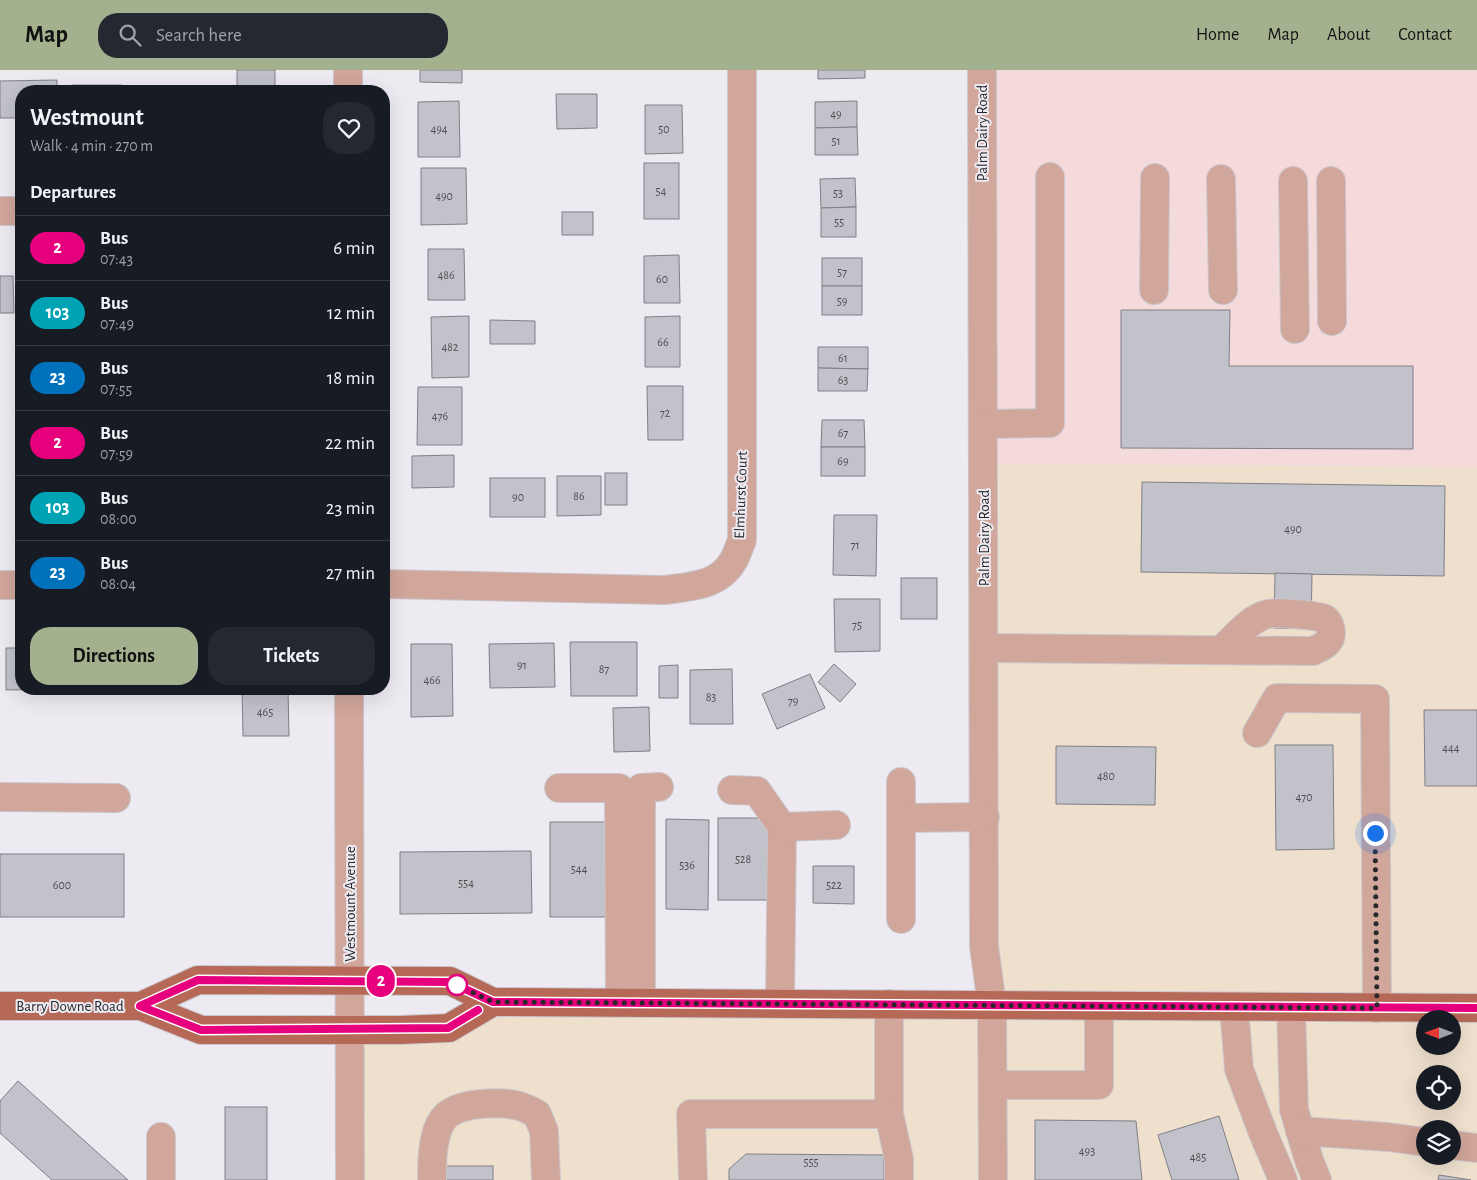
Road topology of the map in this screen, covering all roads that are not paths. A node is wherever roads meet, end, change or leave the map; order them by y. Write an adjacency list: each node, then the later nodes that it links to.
1 (348, 70): 4 (street)
2 (742, 70): 17 (street, Elmhurst Court)
3 (982, 70): 16 (street, Palm Dairy Road)
4 (348, 85)
5 (1050, 177): 16 (street)
6 (1155, 178): 12 (street)
7 (1221, 179): 13 (street)
8 (1293, 180): 15 (street)
9 (1332, 181): 14 (street)
10 (0, 211): 11 (street)
11 (15, 211)
12 (1154, 290)
13 (1223, 290)
14 (1332, 320)
15 (1295, 329)
16 (983, 424): 20 (street, Palm Dairy Road)
17 (390, 584)
18 (0, 585): 19 (street)
19 (15, 585)
20 (984, 648): 21 (street); 30 (street, Palm Dairy Road)
21 (1222, 650)
22 (349, 695): 35 (street, Westmount Avenue)
23 (1257, 733): 46 (street)
24 (901, 782): 31 (street)
25 (659, 787): 37 (street)
26 (559, 788): 37 (street)
27 (732, 790): 33 (street)
28 (0, 797): 29 (street)
29 (116, 798)
30 (985, 817): 31 (street); 40 (street, Palm Dairy Road)
31 (901, 818): 34 (street)
32 (836, 825): 33 (street)
33 (782, 827): 38 (street)
34 (901, 919)
35 (349, 981): 36 (main road, Barry Downe Road); 42 (main road, Barry Downe Road); 48 (street, Westmount Avenue)
36 (493, 1002): 37 (main road, Barry Downe Road); 48 (main road, Barry Downe Road)
37 (631, 1002): 38 (main road, Barry Downe Road)
38 (780, 1004): 39 (main road, Barry Downe Road)
39 (889, 1004): 40 (main road, Barry Downe Road); 50 (street)
40 (992, 1005): 43 (main road, Barry Downe Road); 49 (street, Palm Dairy Road)
41 (0, 1006): 42 (main road, Barry Downe Road)
42 (140, 1006): 48 (main road, Barry Downe Road)
43 (1099, 1006): 44 (main road, Barry Downe Road); 49 (street)
44 (1234, 1007): 45 (main road, Barry Downe Road); 63 (street)
45 (1291, 1007): 46 (main road, Barry Downe Road); 51 (street)
46 (1377, 1008): 47 (main road, Barry Downe Road)
47 (1477, 1008)
48 (350, 1030): 57 (street, Westmount Avenue)
49 (992, 1085): 62 (street, Palm Dairy Road)
50 (889, 1114): 60 (street); 61 (street)
51 (1300, 1131): 53 (street); 64 (street)
52 (161, 1137): 56 (street)
53 (1416, 1141)
54 (1461, 1146): 55 (street)
55 (1477, 1148)
56 (161, 1180)
57 (350, 1180)
58 (432, 1180): 59 (street)
59 (546, 1180)
60 (693, 1180)
61 (899, 1180)
62 (993, 1180)
63 (1283, 1180)
64 (1317, 1180)

